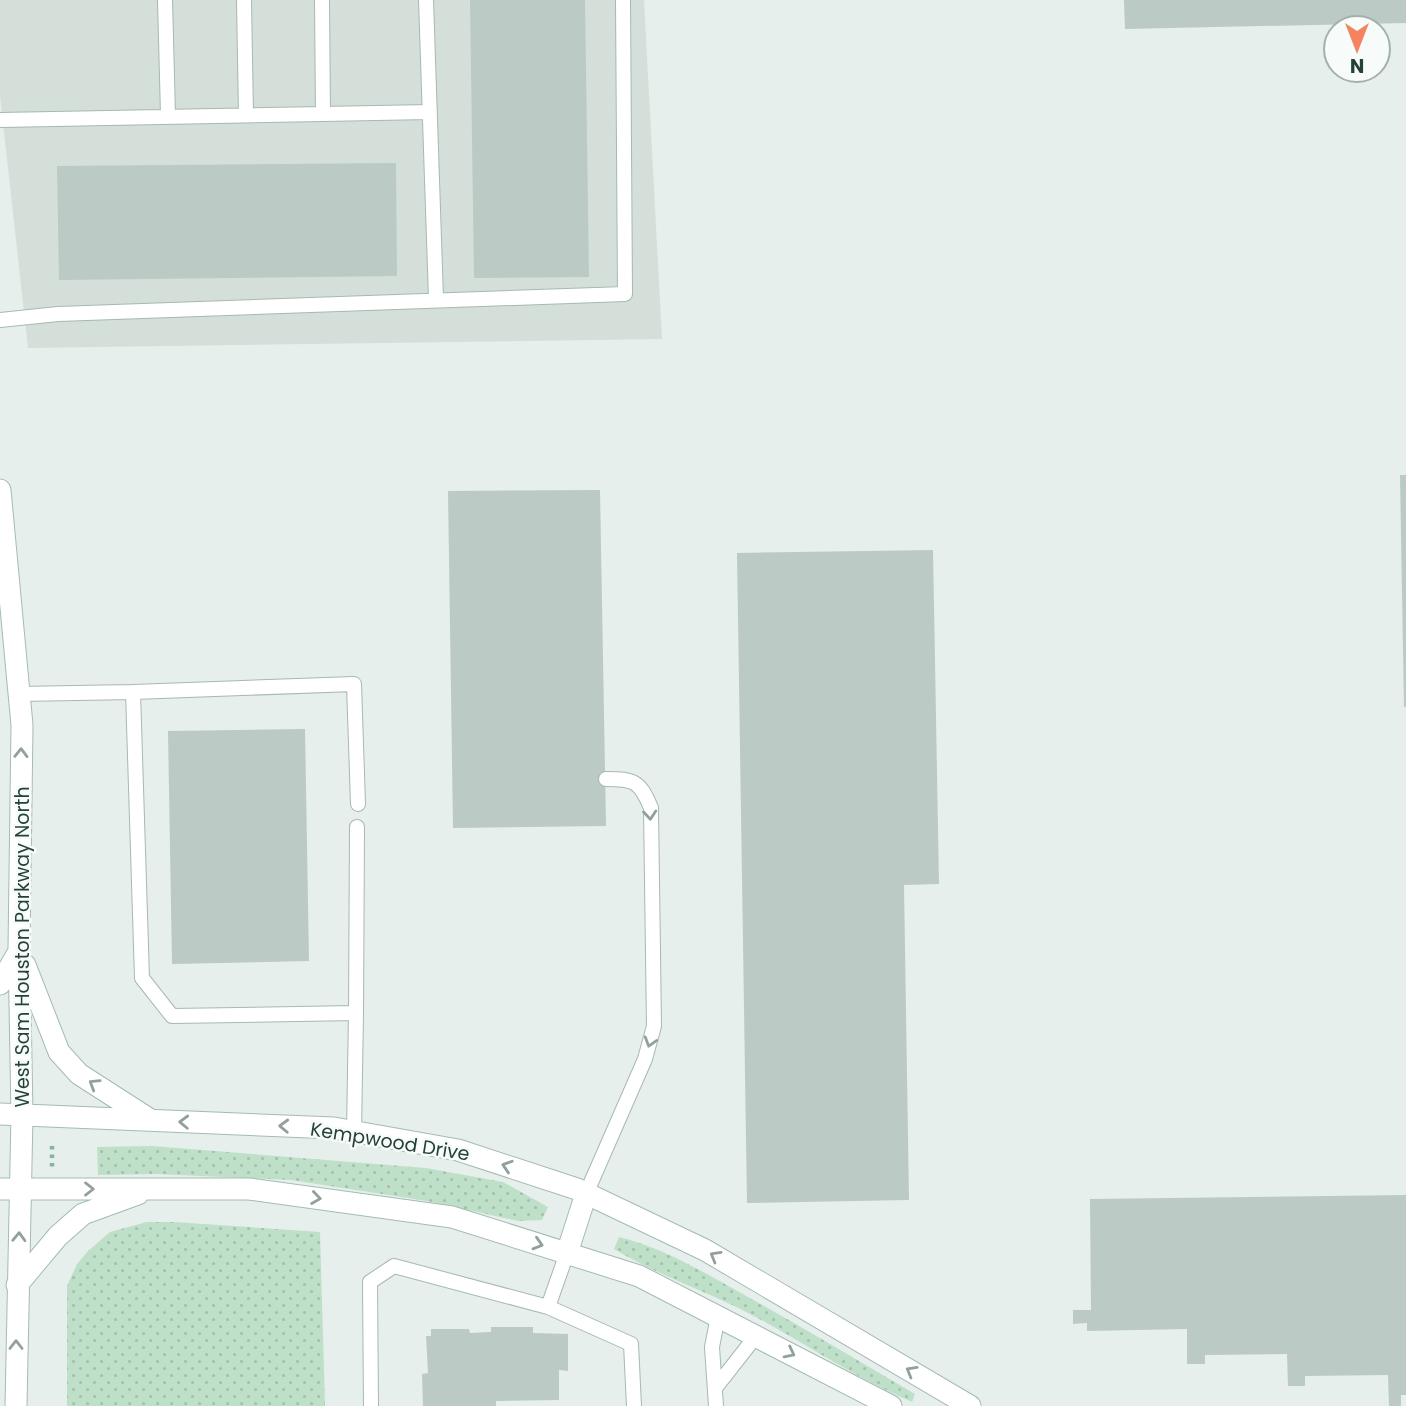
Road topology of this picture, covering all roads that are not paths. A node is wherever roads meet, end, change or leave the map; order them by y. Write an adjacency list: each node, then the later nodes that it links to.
1 (165, 0): 9 (lane)
2 (244, 0): 7 (lane)
3 (322, 0): 8 (lane)
4 (426, 0): 6 (lane)
5 (623, 0): 11 (lane)
6 (430, 112): 8 (lane); 11 (lane)
7 (246, 114): 8 (lane); 9 (lane)
8 (323, 114)
9 (168, 116): 10 (lane)
10 (0, 120)
11 (436, 299): 12 (lane)
12 (0, 320)
13 (0, 490): 15 (main road, West Sam Houston Parkway North)
14 (133, 692): 15 (lane); 17 (lane); 21 (lane)
15 (19, 694): 19 (main road, West Sam Houston Parkway North, one-way to 15)
16 (606, 779): 28 (lane, one-way to 28)
17 (358, 804)
18 (357, 827): 21 (lane)
19 (19, 950): 20 (main road); 23 (main road, West Sam Houston Parkway North); 24 (main road, one-way to 19)
20 (0, 984)
21 (356, 1013): 25 (lane)
22 (0, 1114): 23 (main road, Kempwood Drive)
23 (22, 1115): 24 (main road, Kempwood Drive); 26 (main road, West Sam Houston Parkway North)
24 (152, 1120): 25 (main road, Kempwood Drive, one-way to 24)
25 (354, 1132): 28 (main road, Kempwood Drive, one-way to 25)
26 (10, 1189): 27 (main road, one-way to 27); 30 (main road, West Sam Houston Parkway North, one-way to 26)
27 (152, 1189): 29 (main road, one-way to 29); 30 (main road)
28 (586, 1194): 29 (main road); 40 (main road, Kempwood Drive, one-way to 28)
29 (567, 1253): 31 (lane); 32 (main road)
30 (8, 1279): 35 (main road, West Sam Houston Parkway North, one-way to 30)
31 (548, 1307): 36 (lane); 37 (lane)
32 (718, 1316): 33 (main road); 34 (lane)
33 (756, 1336): 34 (lane); 39 (main road, one-way to 39)
34 (716, 1387): 38 (lane)
35 (16, 1406)
36 (371, 1406)
37 (634, 1406)
38 (716, 1406)
39 (891, 1406)
40 (970, 1406)

